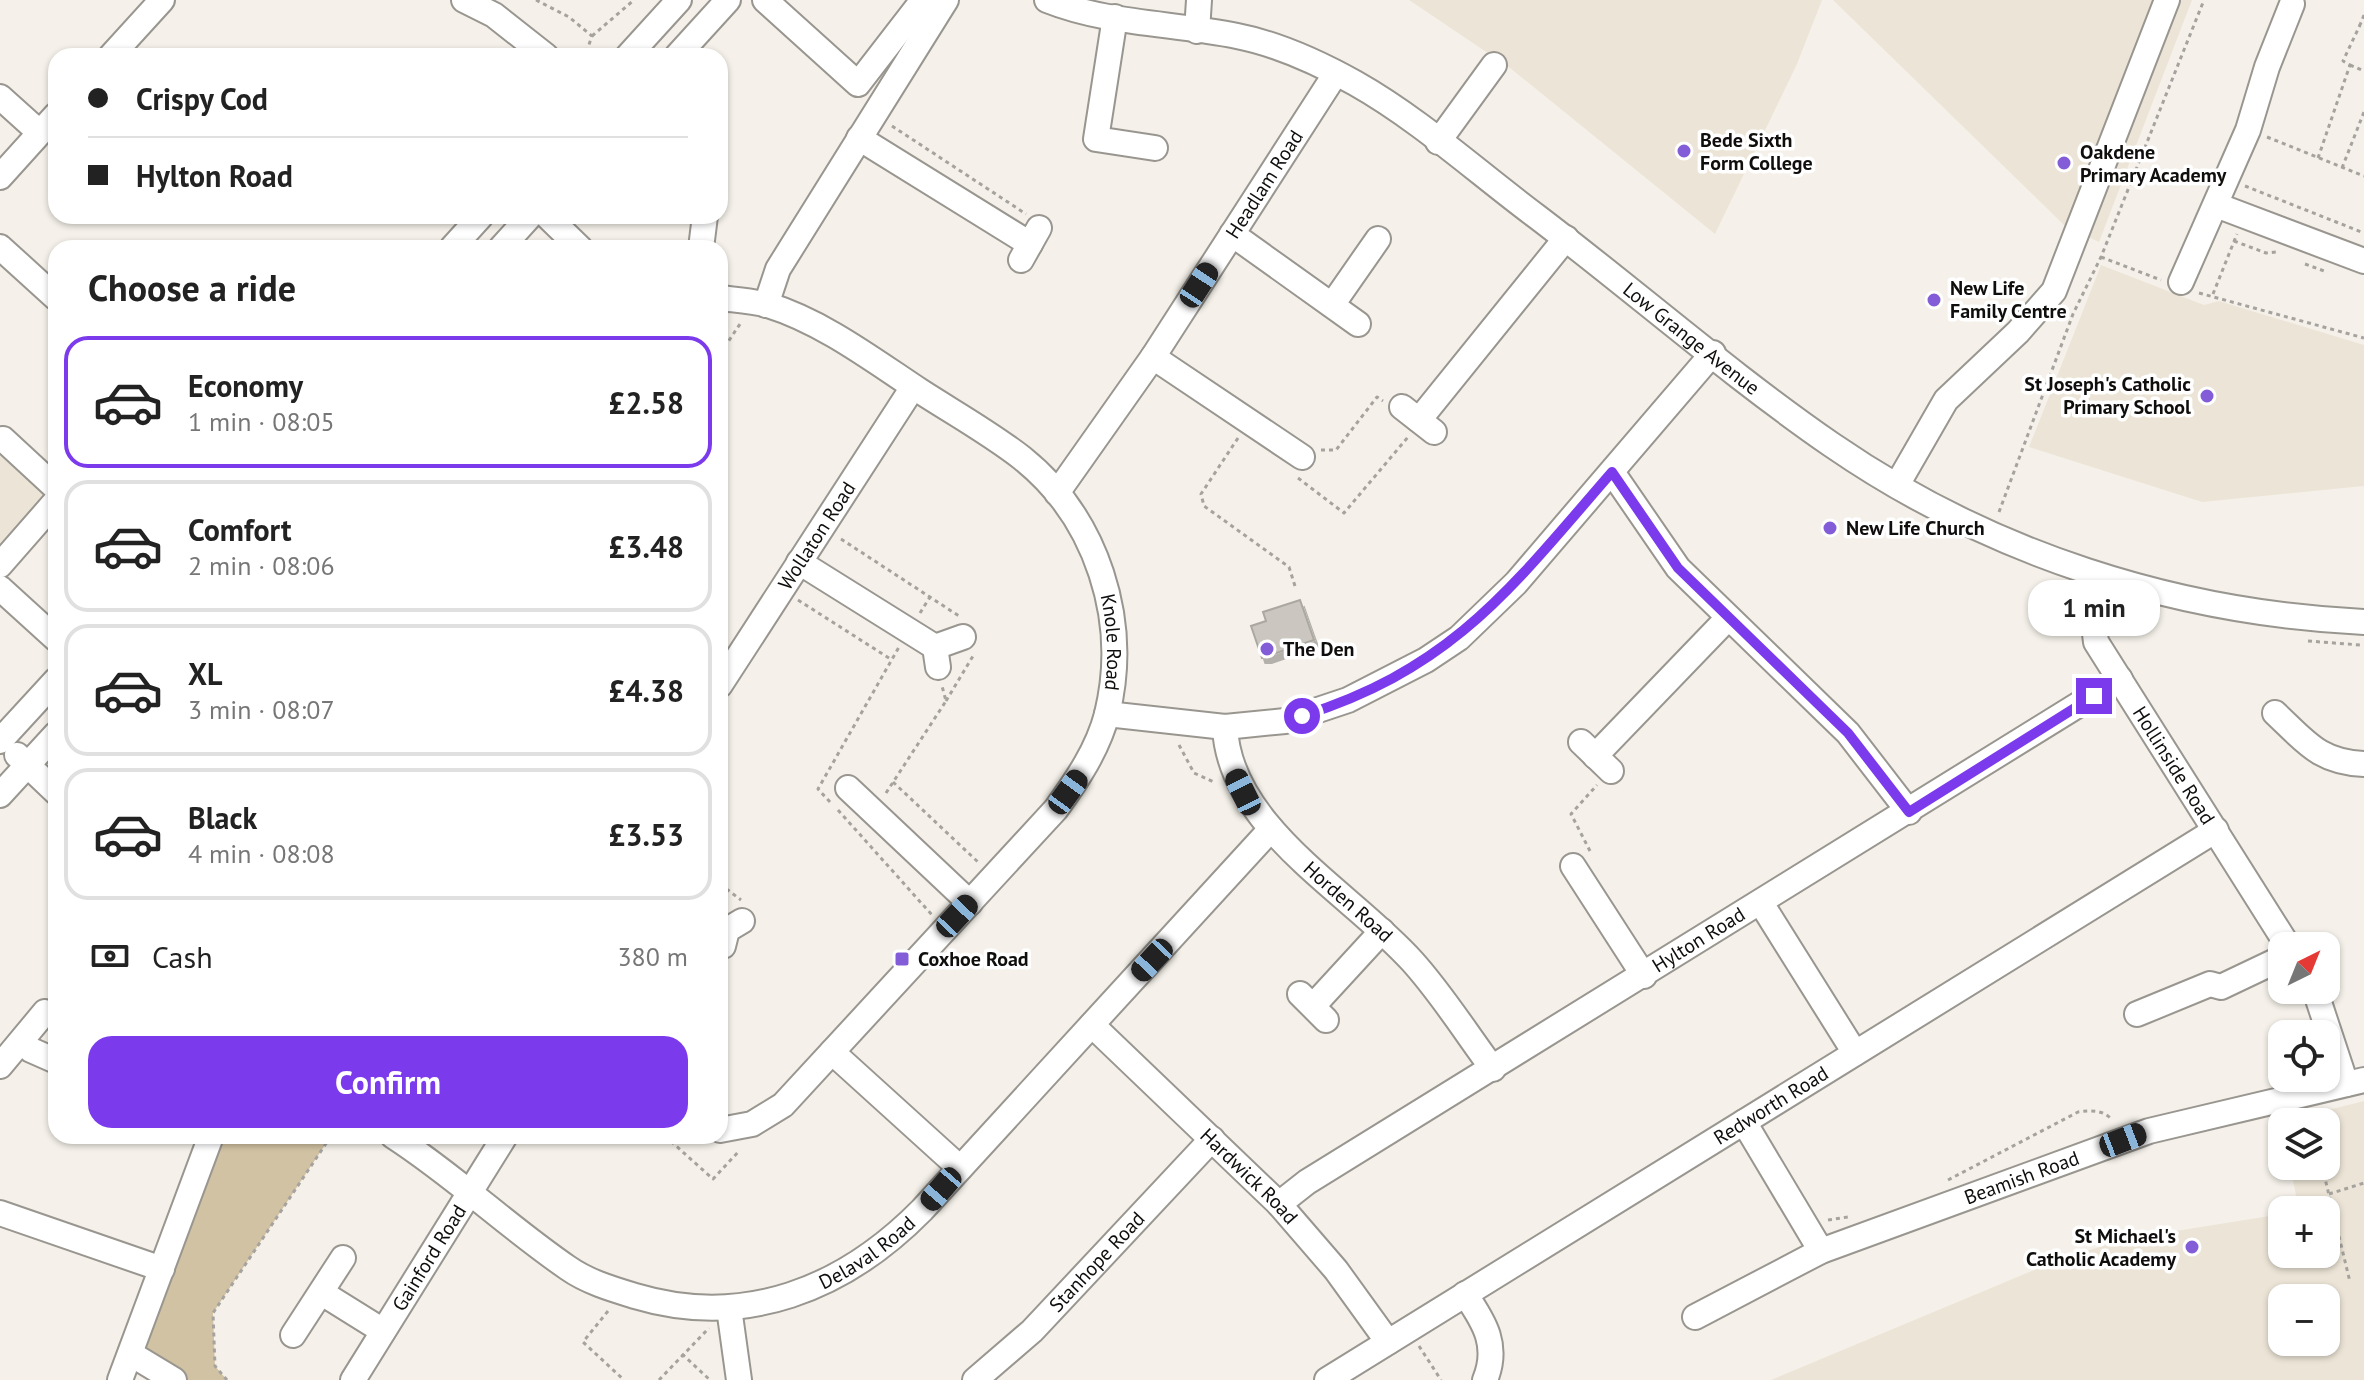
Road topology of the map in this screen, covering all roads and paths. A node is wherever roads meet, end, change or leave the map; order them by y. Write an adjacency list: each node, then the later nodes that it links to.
1 (162, 0): 20 (street)
2 (464, 0): 21 (street)
3 (536, 0): 19 (path)
4 (634, 0): 19 (path)
5 (679, 0): 23 (street)
6 (728, 0): 24 (street)
7 (765, 0): 8 (street)
8 (923, 0)
9 (946, 0): 33 (street)
10 (1047, 0): 16 (street, Low Grange Avenue)
11 (1199, 0): 18 (street)
12 (2167, 0): 75 (street)
13 (2204, 0): 55 (path)
14 (2292, 4): 32 (street)
15 (2364, 15): 17 (path)
16 (1115, 17): 18 (street, Low Grange Avenue); 35 (street)
17 (2362, 26): 26 (path)
18 (1197, 31): 28 (street, Low Grange Avenue)
19 (592, 36): 22 (path)
20 (121, 48)
21 (536, 48)
22 (588, 48)
23 (635, 48)
24 (684, 48)
25 (1494, 65): 34 (street)
26 (2350, 65): 27 (path); 36 (path)
27 (2364, 71)
28 (1336, 73): 34 (street, Low Grange Avenue); 47 (street, Headlam Road)
29 (0, 97): 31 (street)
30 (2364, 112): 37 (path)
31 (48, 124): 39 (street)
32 (2248, 130): 36 (path); 40 (street)
33 (859, 138): 53 (street); 61 (street)
34 (1438, 142): 48 (street, Low Grange Avenue)
35 (1155, 148)
36 (2318, 158): 37 (path)
37 (2342, 168): 38 (path)
38 (2364, 176)
39 (0, 177)
40 (2227, 179): 41 (street); 46 (path)
41 (2216, 205): 42 (street); 57 (street)
42 (2244, 216): 56 (street); 59 (path)
43 (474, 224): 50 (street)
44 (523, 224): 51 (street)
45 (555, 224): 52 (street)
46 (2364, 233)
47 (1232, 234): 62 (street); 67 (street, Headlam Road)
48 (1566, 238): 66 (street, Low Grange Avenue); 69 (street)
49 (1378, 239): 62 (street)
50 (459, 240)
51 (508, 240)
52 (572, 240)
53 (1030, 244)
54 (0, 247): 58 (street)
55 (2101, 257): 57 (path); 79 (path)
56 (2364, 261)
57 (2179, 285): 59 (path)
58 (48, 291)
59 (2212, 295): 64 (path)
60 (728, 299): 61 (street, Knole Road)
61 (760, 304): 65 (path); 68 (street, Knole Road)
62 (1332, 305): 63 (street)
63 (1358, 324)
64 (2364, 338)
65 (728, 344)
66 (1713, 353): 73 (street); 75 (street, Low Grange Avenue)
67 (1153, 357): 70 (street); 76 (street, Headlam Road)
68 (913, 387): 76 (street, Knole Road); 78 (street, Wollaton Road)
69 (1419, 420): 72 (path); 72 (path)
70 (1249, 422): 72 (street); 83 (path)
71 (3, 439): 74 (street)
72 (1306, 461)
73 (1612, 472): 87 (street); 100 (street)
74 (48, 481)
75 (1897, 485): 79 (street, Low Grange Avenue)
76 (1057, 493): 99 (street, Knole Road)
77 (48, 510): 81 (street)
78 (822, 527): 80 (street, Wollaton Road); 86 (path)
79 (1991, 535): 82 (street, Low Grange Avenue)
80 (799, 562): 85 (street, Wollaton Road); 89 (street)
81 (0, 565)
82 (2104, 577): 88 (street, Low Grange Avenue); 95 (street, Hollinside Road)
83 (1295, 586)
84 (0, 588): 90 (street)
85 (782, 590): 93 (path); 94 (street, Wollaton Road)
86 (930, 597): 89 (path); 91 (path)
87 (1727, 619): 104 (street); 112 (street)
88 (2364, 622)
89 (909, 631): 92 (street); 93 (path)
90 (48, 632)
91 (968, 634): 92 (street); 97 (path)
92 (936, 657): 97 (path)
93 (892, 660): 120 (path)
94 (728, 673)
95 (2120, 679): 112 (street, Hylton Road); 115 (street, Hollinside Road)
96 (48, 689): 101 (street)
97 (946, 701): 107 (path)
98 (2275, 713): 105 (street)
99 (1107, 714): 100 (street); 117 (street, Knole Road)
100 (1225, 727): 110 (street, Horden Road)
101 (0, 740): 106 (street)
102 (48, 743): 106 (street)
103 (1179, 745): 110 (path)
104 (1596, 756): 116 (path)
105 (2364, 764)
106 (27, 765): 108 (street); 111 (street)
107 (893, 782): 113 (path); 117 (path)
108 (48, 785)
109 (848, 788): 113 (street)
110 (1243, 792): 114 (street, Horden Road)
111 (0, 795)
112 (1909, 812): 119 (street, Hylton Road)
113 (873, 813): 118 (street)
114 (1271, 829): 121 (street, Horden Road); 129 (street, Delaval Road)
115 (2216, 830): 122 (street, Hollinside Road); 132 (street, Redworth Road)
116 (1569, 868): 124 (street)
117 (993, 877): 118 (street, Knole Road)
118 (970, 903): 120 (street, Knole Road)
119 (1761, 903): 124 (street, Hylton Road); 132 (street)
120 (945, 930): 131 (street, Knole Road)
121 (1382, 931): 126 (street); 135 (street, Horden Road)
122 (2279, 932)
123 (2268, 965): 128 (street)
124 (1644, 976): 135 (street, Hylton Road)
125 (2321, 1004): 136 (street)
126 (1313, 1006)
127 (45, 1012): 130 (street)
128 (2137, 1014)
129 (1092, 1025): 140 (street, Hardwick Road); 147 (street, Delaval Road)
130 (22, 1041): 133 (street); 134 (street)
131 (832, 1052): 138 (street, Knole Road); 147 (street)
132 (1855, 1053): 137 (street, Redworth Road)
133 (48, 1056)
134 (0, 1066)
135 (1493, 1069): 153 (street, Hylton Road)
136 (2355, 1082): 141 (street, Beamish Road)
137 (1744, 1122): 156 (street); 163 (street, Redworth Road)
138 (750, 1125): 139 (street, Knole Road); 146 (path)
139 (728, 1129)
140 (1212, 1139): 153 (street, Hardwick Road); 180 (street, Stanhope Road)
141 (2123, 1140): 150 (path); 157 (street, Beamish Road)
142 (208, 1144): 159 (street)
143 (326, 1144): 174 (path)
144 (404, 1144): 151 (street, Delaval Road)
145 (500, 1144): 151 (street, Gainford Road)
146 (674, 1144)
147 (960, 1168): 164 (street, Delaval Road)
148 (2326, 1180): 152 (path)
149 (2364, 1183): 152 (path)
150 (1937, 1185)
151 (471, 1191): 161 (street, Delaval Road); 167 (street, Gainford Road)
152 (2329, 1194): 160 (path)
153 (1279, 1204): 169 (street, Hardwick Road)
154 (0, 1213): 159 (street)
155 (1858, 1215): 156 (path)
156 (1808, 1229): 157 (street)
157 (1821, 1251): 165 (street, Beamish Road)
158 (343, 1258): 162 (street)
159 (162, 1269): 170 (street)
160 (2350, 1282)
161 (622, 1292): 164 (street, Delaval Road); 176 (path)
162 (322, 1293): 167 (street); 168 (street)
163 (1465, 1294): 166 (street, Redworth Road); 183 (street)
164 (729, 1308): 171 (path); 179 (street)
165 (1690, 1321)
166 (1409, 1329): 169 (street, Redworth Road); 182 (path)
167 (383, 1331): 175 (street, Gainford Road)
168 (293, 1335)
169 (1388, 1342): 181 (street, Redworth Road)
170 (131, 1354): 172 (street); 173 (street)
171 (682, 1354): 177 (path); 178 (path)
172 (120, 1380)
173 (174, 1380)
174 (227, 1380)
175 (353, 1380)
176 (624, 1380)
177 (659, 1380)
178 (710, 1380)
179 (739, 1380)
180 (975, 1380)
181 (1327, 1380)
182 (1441, 1380)
183 (1485, 1380)

